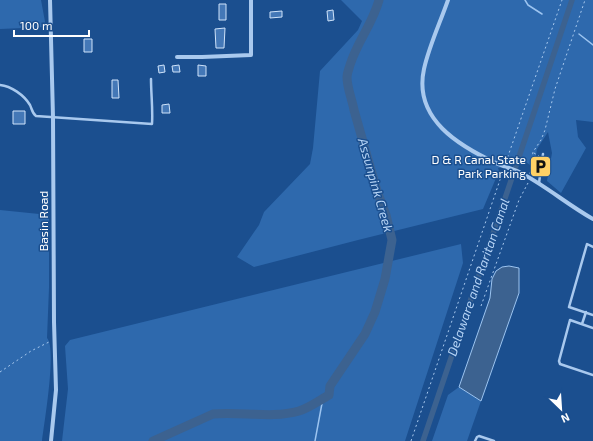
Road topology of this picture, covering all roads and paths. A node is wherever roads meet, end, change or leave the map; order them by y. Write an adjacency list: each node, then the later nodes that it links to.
1 (50, 0): 9 (street, Basin Road)
2 (251, 0): 6 (street)
3 (448, 0): 13 (street)
4 (562, 0): 13 (path)
5 (585, 0): 10 (path)
6 (177, 57)
7 (151, 79): 9 (lane)
8 (0, 84): 9 (lane)
9 (53, 117): 23 (street, Basin Road)
10 (533, 152): 12 (path); 14 (path)
11 (543, 154): 12 (lane)
12 (542, 158): 15 (lane)
13 (505, 166): 14 (street); 27 (path)
14 (530, 179): 15 (street); 18 (path)
15 (538, 184): 16 (street)
16 (593, 218)
17 (593, 247): 19 (lane)
18 (481, 306)
19 (586, 312): 20 (lane); 21 (lane)
20 (593, 315)
21 (582, 324): 22 (lane); 25 (lane)
22 (593, 328)
23 (55, 339): 24 (path); 26 (street, Basin Road)
24 (0, 372)
25 (593, 375)
26 (51, 441)
27 (411, 441)
28 (475, 441): 29 (lane)
29 (494, 441)

